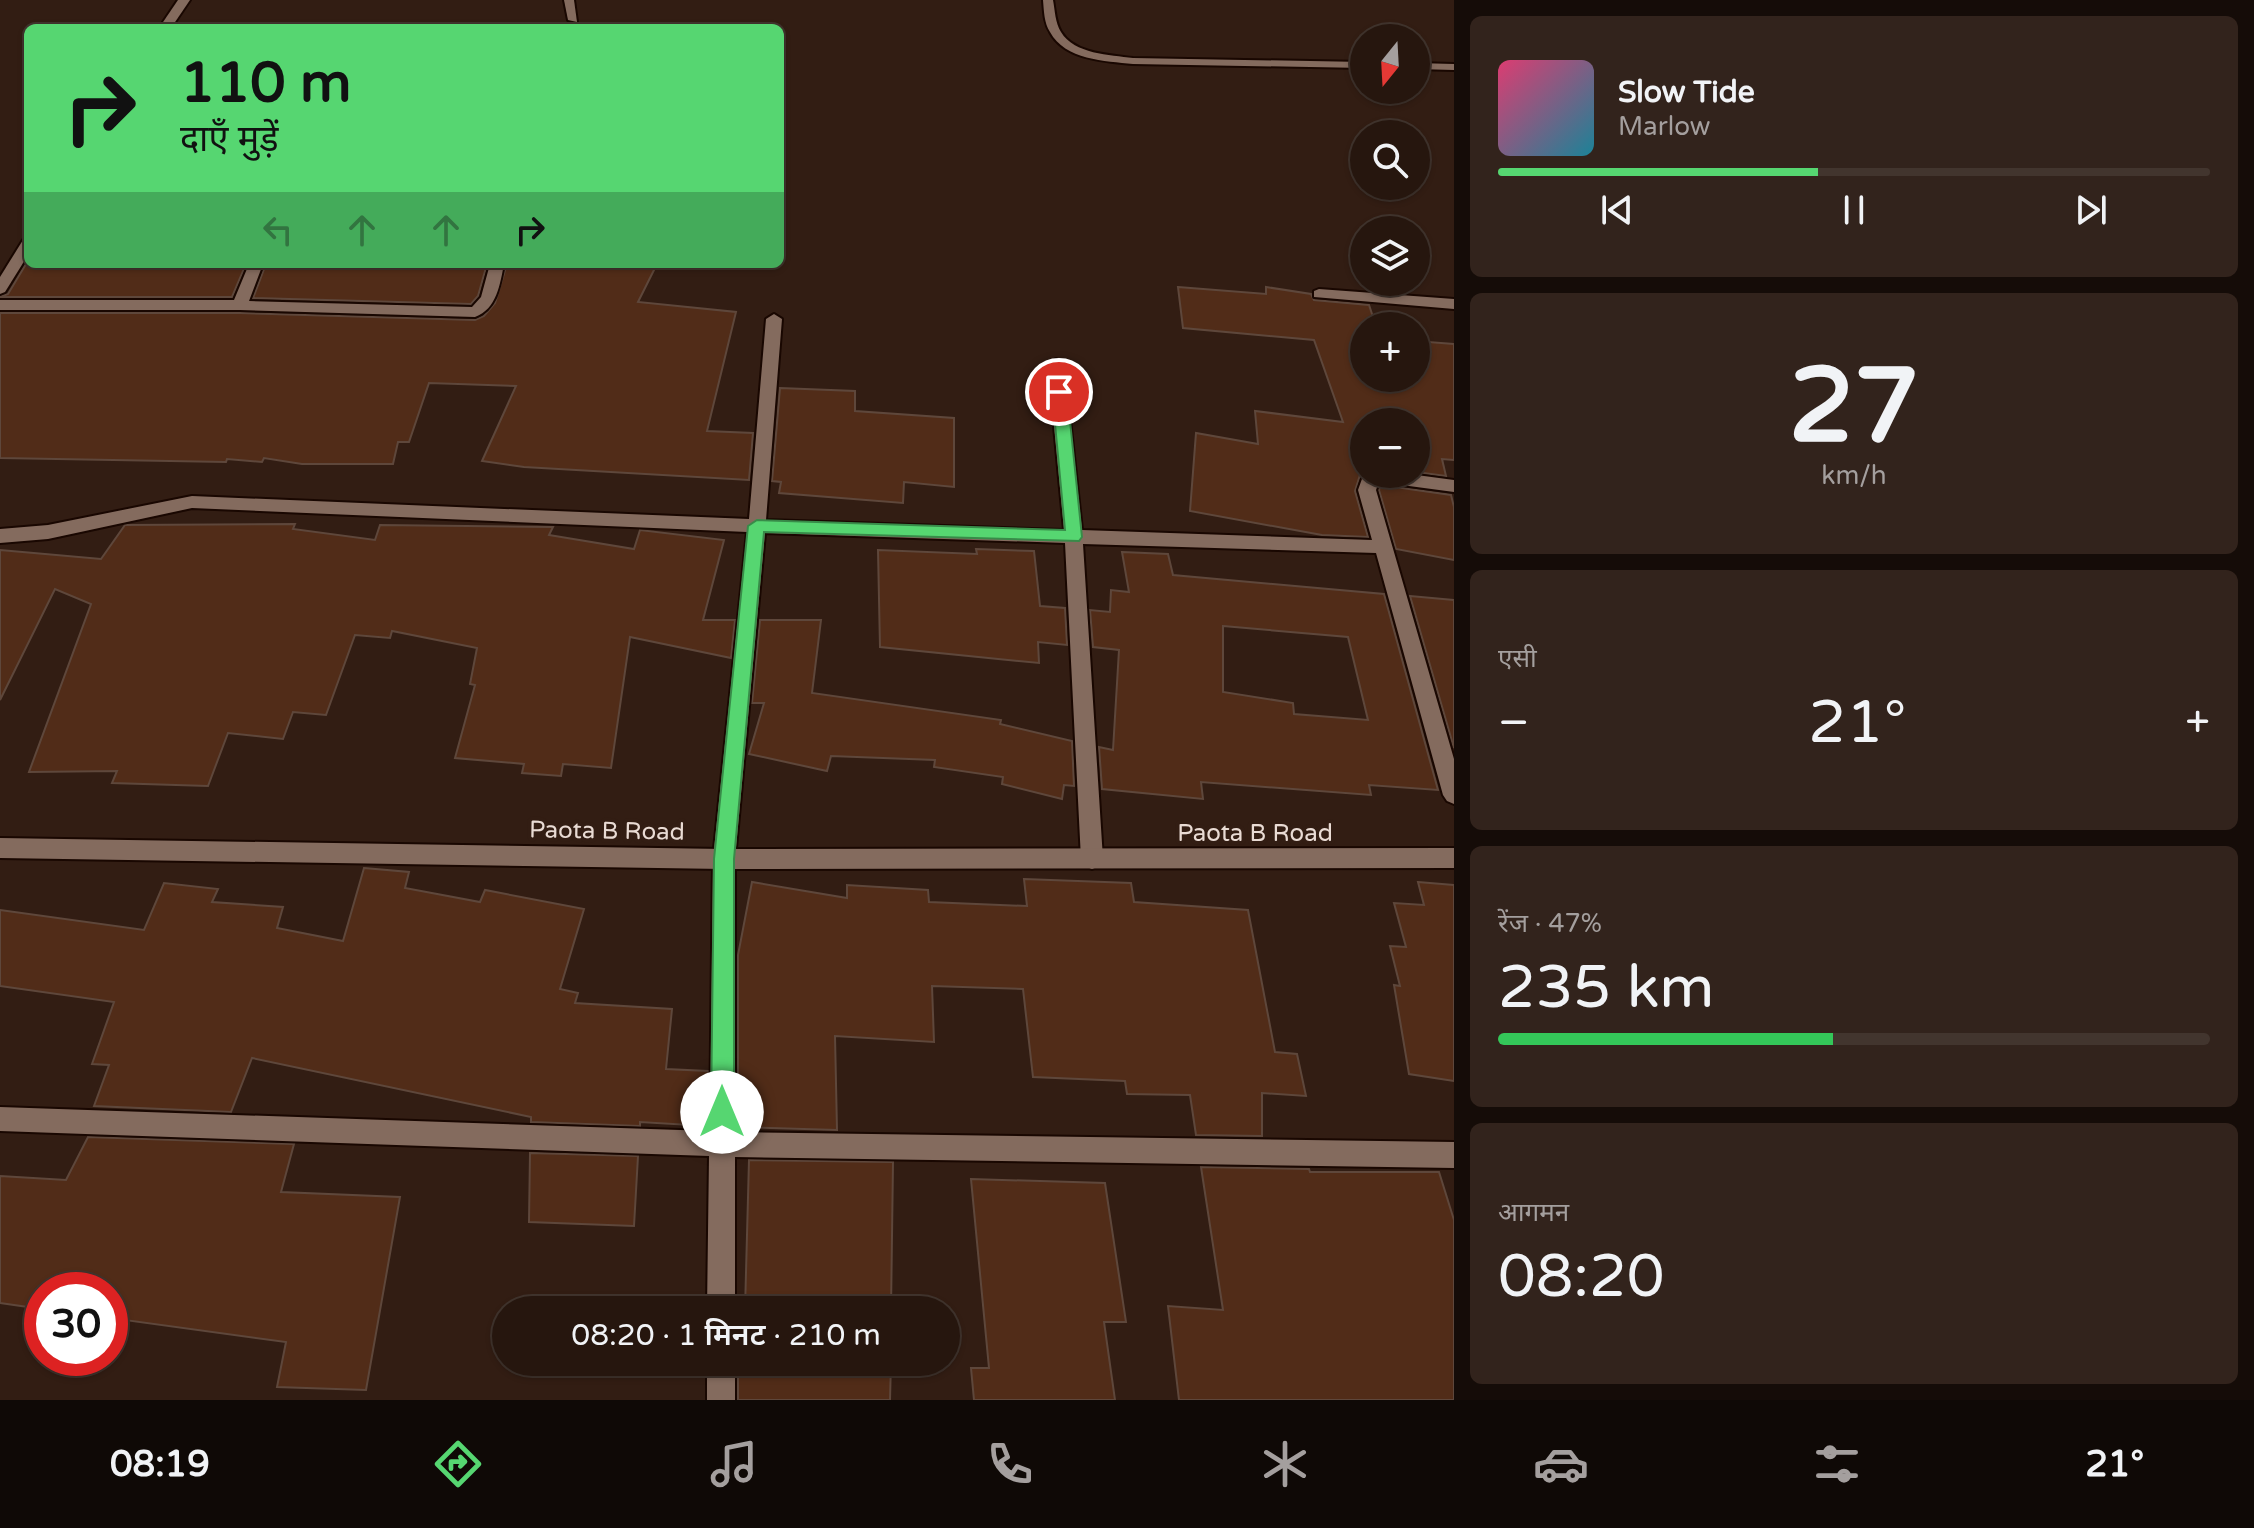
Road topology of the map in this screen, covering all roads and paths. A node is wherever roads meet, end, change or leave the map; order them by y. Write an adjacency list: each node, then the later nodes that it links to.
1 (184, 0): 5 (street)
2 (569, 0): 4 (lane)
3 (1048, 0): 6 (lane)
4 (573, 20)
5 (168, 24)
6 (1350, 65)
7 (1430, 66): 8 (lane)
8 (1454, 67)
9 (24, 250): 12 (street)
10 (254, 268): 16 (street)
11 (496, 268): 16 (street)
12 (0, 289)
13 (1319, 294): 14 (street)
14 (1454, 304)
15 (0, 305): 16 (street)
16 (240, 305)
17 (774, 319): 20 (street)
18 (1056, 364): 22 (street)
19 (1454, 486): 23 (street)
20 (757, 526): 21 (street); 22 (street); 27 (street)
21 (0, 536)
22 (1074, 537): 23 (street); 28 (street)
23 (1383, 547): 24 (street)
24 (1454, 795)
25 (0, 848): 27 (street, Paota B Road)
26 (1454, 858): 28 (street, Paota B Road)
27 (724, 859): 28 (street, Paota B Road); 30 (street)
28 (1092, 859)
29 (0, 1119): 30 (street)
30 (722, 1144): 31 (street); 32 (street)
31 (1454, 1155)
32 (721, 1296)
33 (721, 1376): 34 (street)
34 (721, 1400)

